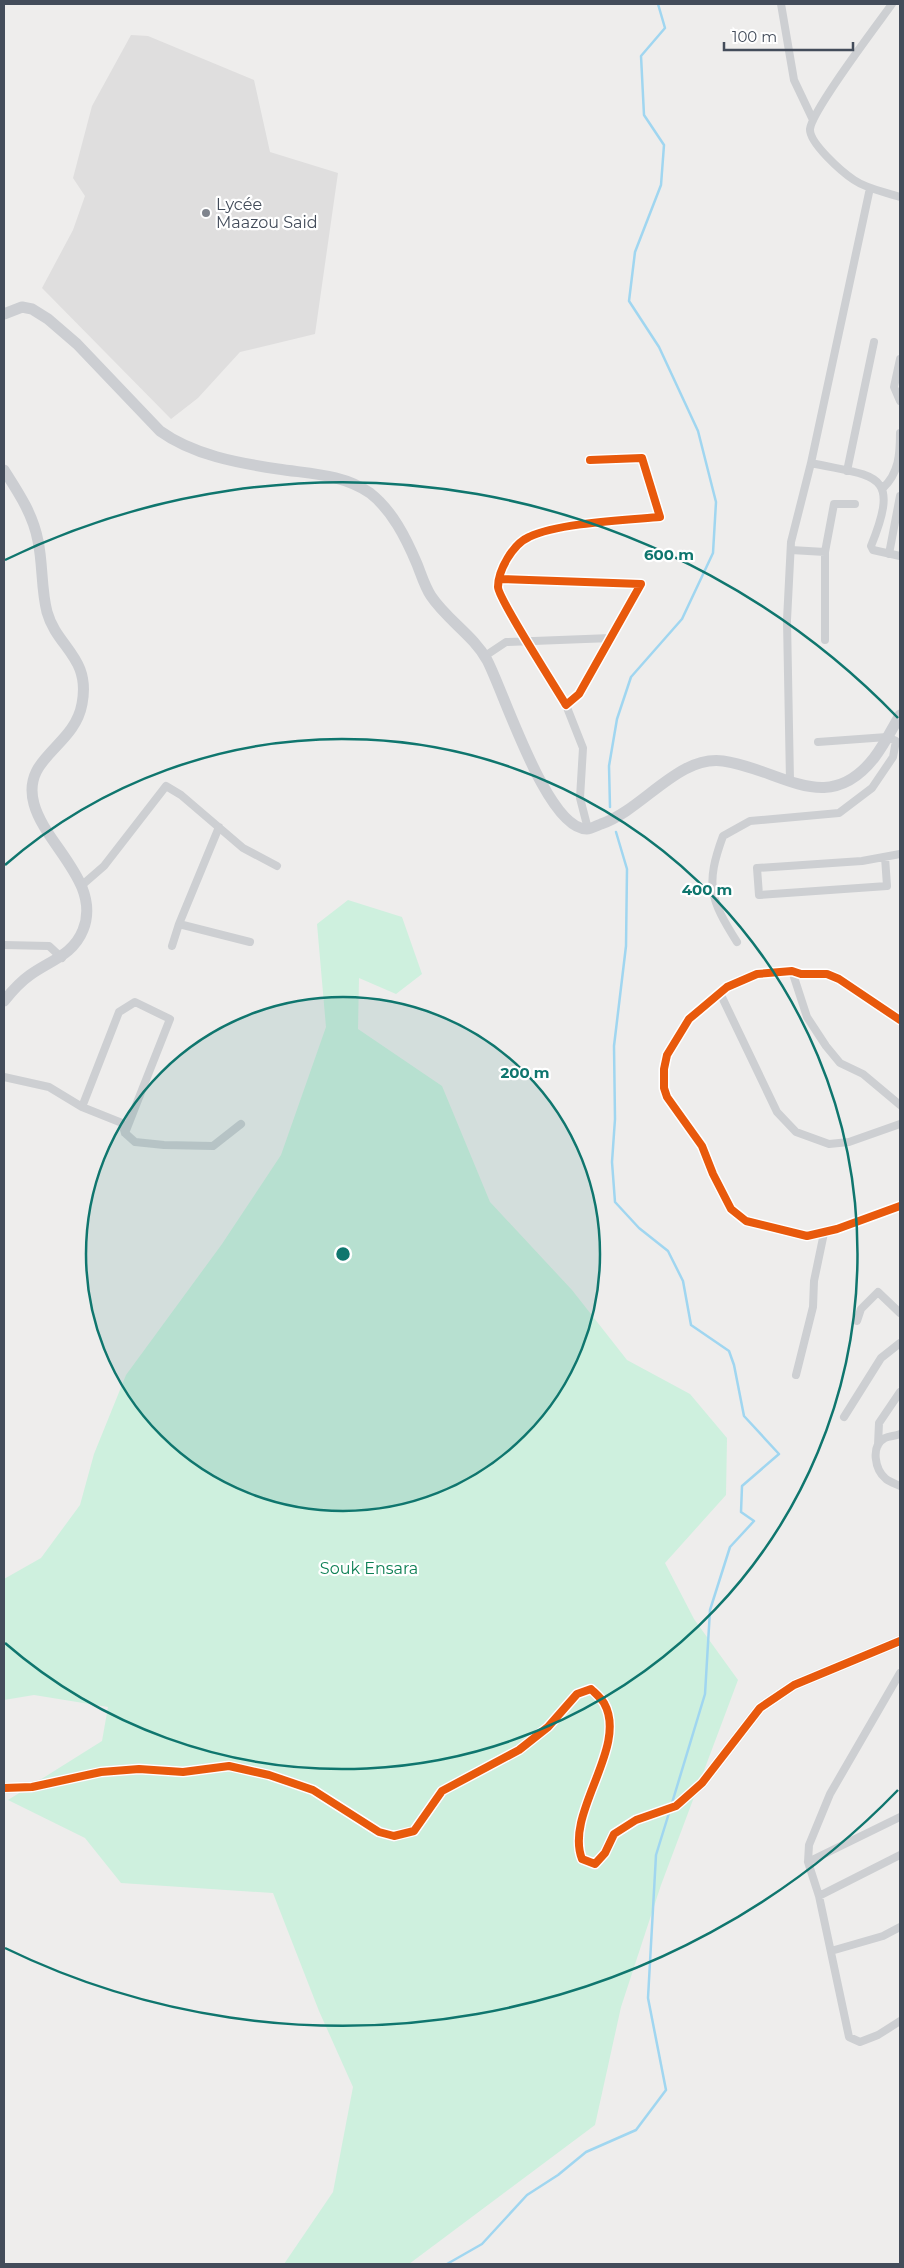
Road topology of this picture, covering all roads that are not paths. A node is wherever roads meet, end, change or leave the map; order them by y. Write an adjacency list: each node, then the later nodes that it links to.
1 (782, 4): 3 (street)
2 (892, 4): 3 (street)
3 (813, 120): 4 (street)
4 (870, 188): 5 (street); 12 (street)
5 (900, 197)
6 (4, 314): 26 (main road)
7 (874, 342): 14 (street)
8 (900, 359): 9 (street)
9 (900, 401)
10 (900, 433): 15 (street)
11 (590, 460): 22 (street)
12 (811, 462): 14 (street); 18 (street)
13 (4, 470): 37 (main road)
14 (847, 471): 15 (street)
15 (883, 488): 20 (street)
16 (900, 496): 20 (street)
17 (855, 504): 19 (street)
18 (791, 550): 19 (street); 31 (street)
19 (825, 552): 24 (street)
20 (889, 554): 21 (street)
21 (900, 556)
22 (500, 579): 23 (street); 25 (street)
23 (611, 638): 25 (street); 27 (street)
24 (825, 640)
25 (529, 641): 26 (street); 27 (street)
26 (485, 656): 33 (main road)
27 (566, 705): 33 (street)
28 (900, 715): 29 (main road)
29 (887, 737): 30 (street); 31 (main road); 40 (street)
30 (818, 742)
31 (790, 781): 33 (main road)
32 (219, 828): 36 (street); 37 (street); 38 (street)
33 (588, 829)
34 (900, 856): 35 (street)
35 (885, 857): 35 (street)
36 (277, 866)
37 (81, 886): 43 (main road)
38 (179, 924): 39 (street); 42 (street)
39 (250, 942)
40 (737, 942)
41 (4, 944): 43 (street)
42 (172, 946)
43 (62, 958): 46 (main road)
44 (792, 971): 45 (street); 48 (street); 50 (street)
45 (720, 993): 53 (street); 56 (street)
46 (4, 1001)
47 (900, 1009): 48 (street)
48 (898, 1018)
49 (4, 1077): 51 (street)
50 (900, 1105)
51 (82, 1107): 54 (street); 54 (street)
52 (241, 1124): 54 (street)
53 (900, 1124)
54 (125, 1133)
55 (900, 1206): 56 (street)
56 (824, 1233): 60 (street)
57 (900, 1313): 58 (street)
58 (858, 1321)
59 (900, 1343): 62 (street)
60 (796, 1375)
61 (900, 1392): 64 (street)
62 (844, 1417)
63 (900, 1434): 64 (street)
64 (878, 1445): 65 (street)
65 (900, 1486)
66 (900, 1641): 68 (main road)
67 (900, 1673): 71 (street)
68 (4, 1788)
69 (900, 1817): 71 (street)
70 (900, 1855): 72 (street)
71 (808, 1862): 72 (street)
72 (819, 1896): 74 (street)
73 (900, 1927): 74 (street)
74 (831, 1951): 75 (street)
75 (900, 2021)

